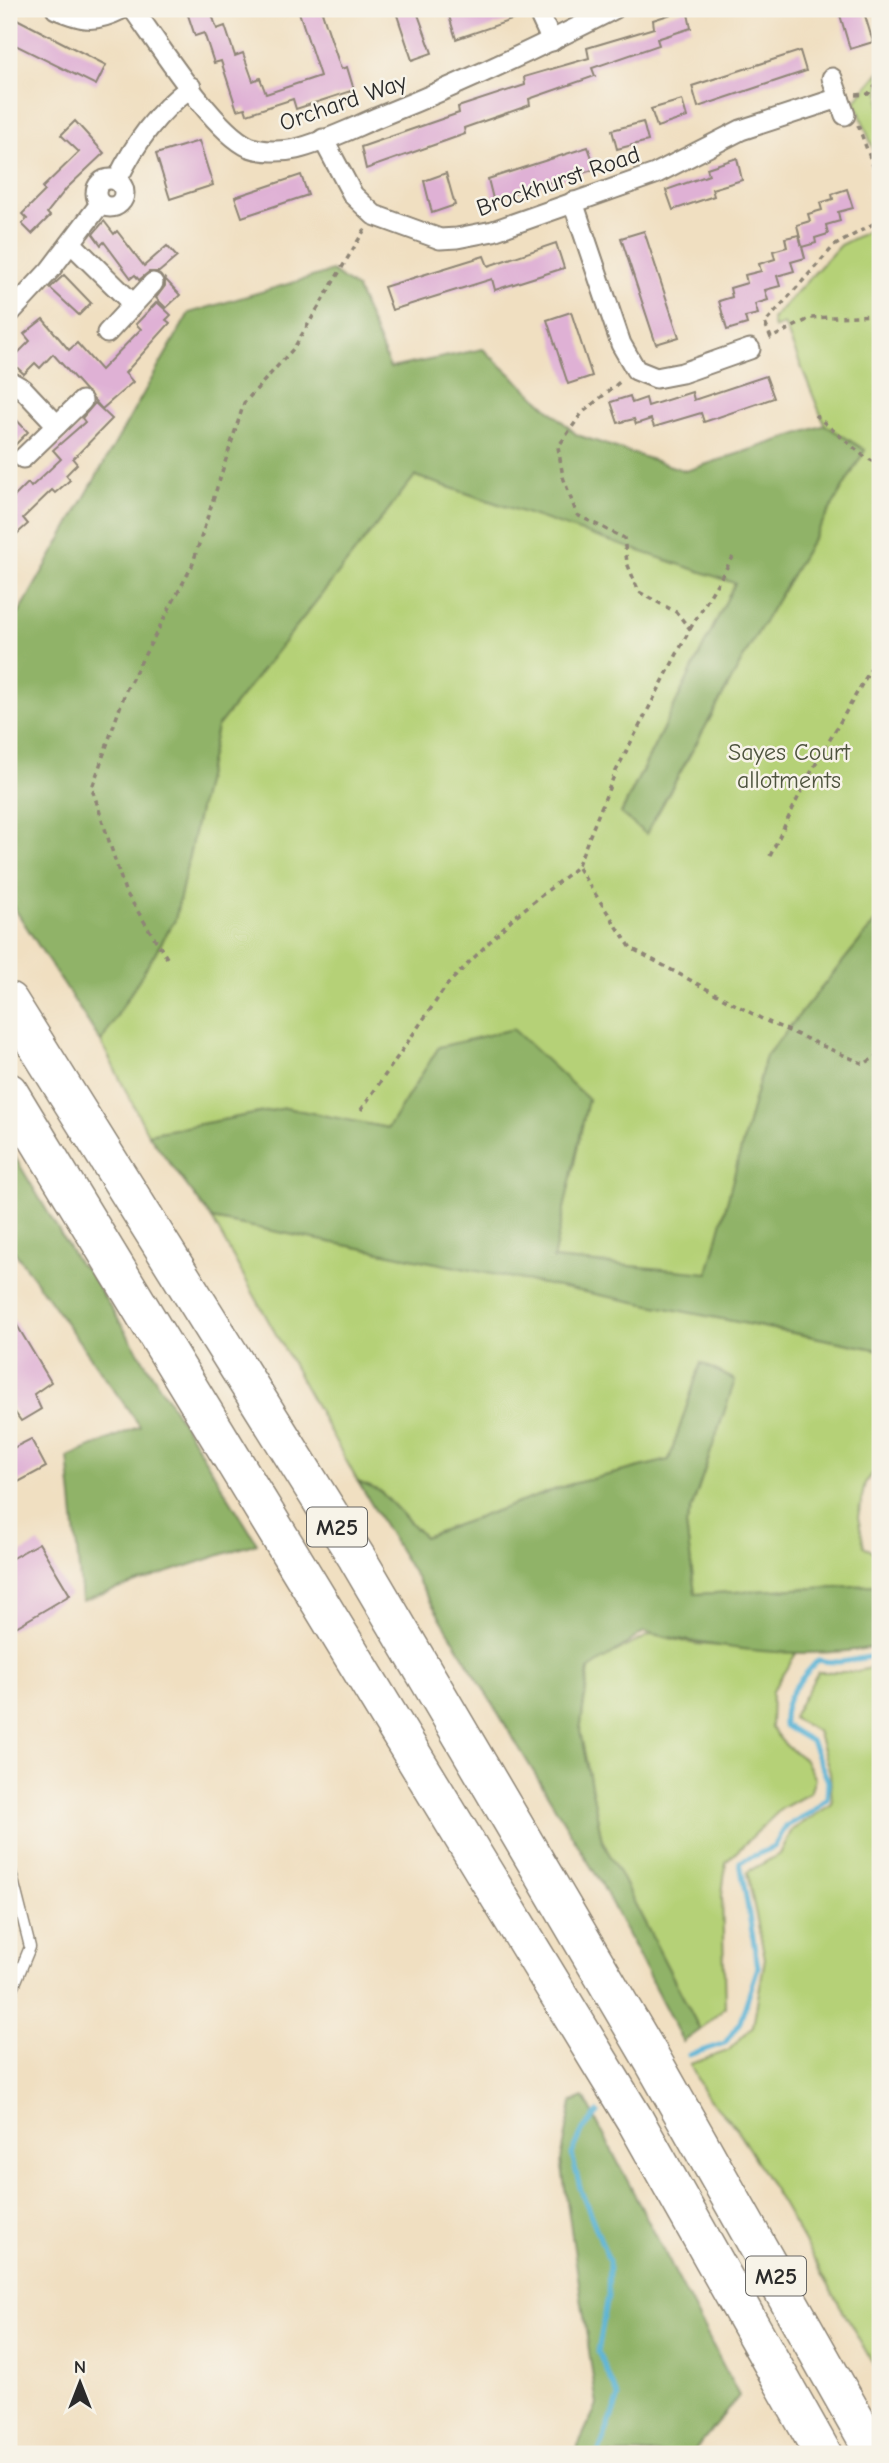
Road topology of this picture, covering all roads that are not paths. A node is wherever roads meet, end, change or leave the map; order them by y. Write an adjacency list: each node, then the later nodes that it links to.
1 (56, 9): 2 (street)
2 (122, 9)
3 (133, 9): 8 (street, Orchard Way)
4 (537, 9): 6 (street)
5 (614, 9): 6 (street, Orchard Way)
6 (552, 41): 9 (street, Orchard Way)
7 (832, 78): 10 (street, Brockhurst Road)
8 (191, 87): 9 (street, Orchard Way); 11 (street)
9 (323, 139): 10 (street, Brockhurst Road)
10 (573, 202): 16 (street)
11 (71, 243): 13 (street); 14 (street)
12 (153, 283): 13 (street)
13 (134, 304): 15 (street)
14 (9, 314)
15 (107, 333)
16 (750, 349)
17 (9, 381): 19 (street)
18 (82, 401): 19 (street)
19 (57, 425): 20 (street)
20 (23, 458)
21 (9, 1002): 26 (highway, M25)
22 (9, 1092): 25 (highway, M25)
23 (9, 1864): 24 (lane)
24 (9, 1998)
25 (822, 2454)
26 (875, 2454)

